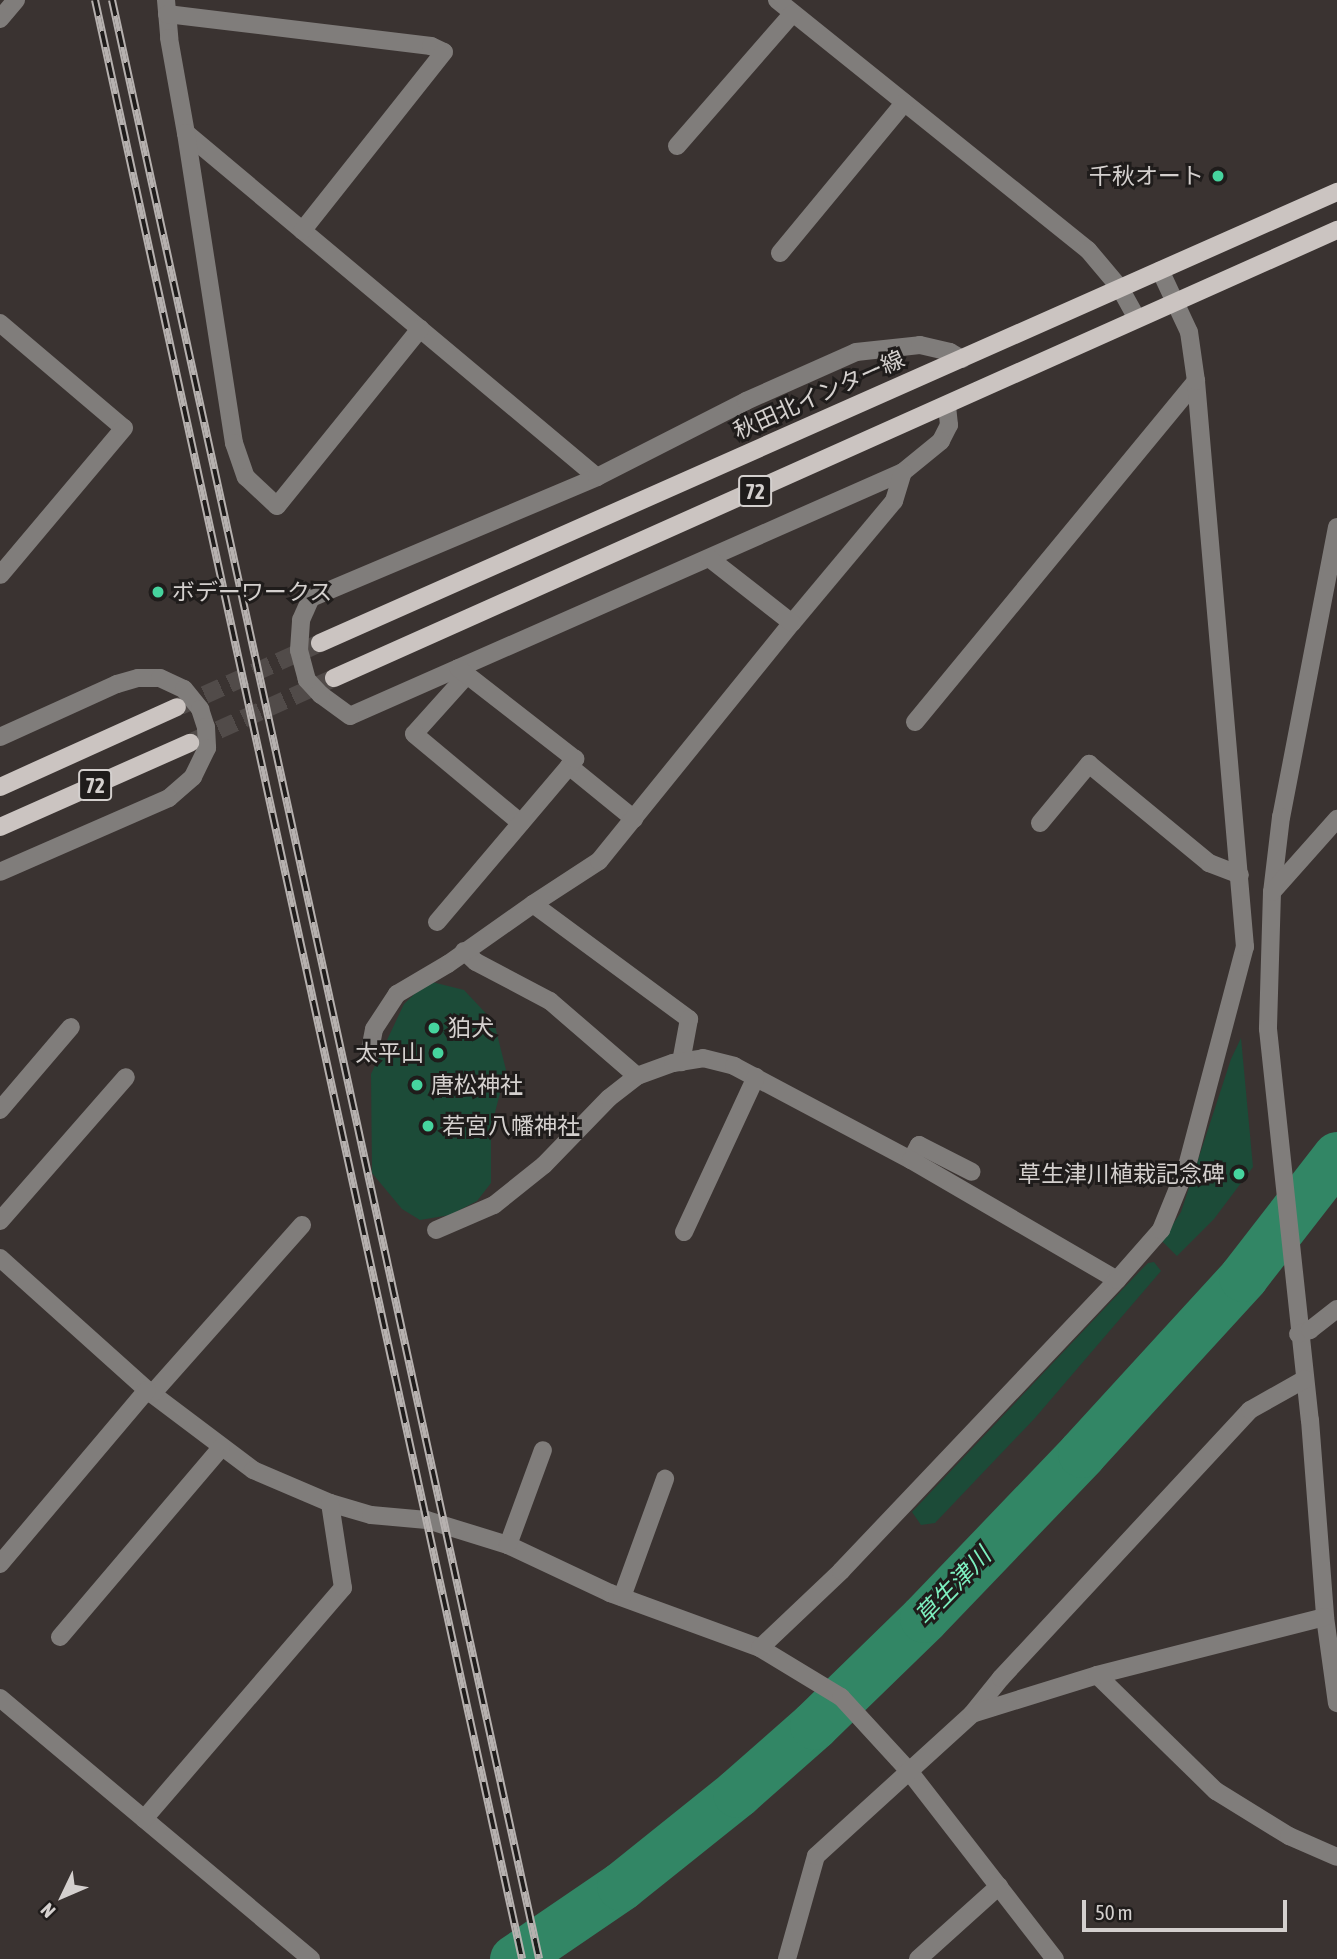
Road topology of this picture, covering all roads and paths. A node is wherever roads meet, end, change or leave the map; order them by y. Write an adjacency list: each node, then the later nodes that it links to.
1 (16, 0): 4 (street)
2 (788, 5): 5 (street); 7 (street)
3 (166, 7): 6 (street); 10 (street)
4 (0, 19)
5 (904, 103): 11 (street); 13 (street)
6 (186, 133): 10 (street); 17 (street)
7 (677, 146)
8 (1337, 192): 12 (main road, 秋田北インター線 / 72)
9 (1337, 230): 14 (main road, 72)
10 (302, 231): 17 (street)
11 (780, 253)
12 (1160, 271): 13 (main road, 秋田北インター線 / 72); 14 (street)
13 (1120, 288): 15 (street); 18 (main road, 秋田北インター線 / 72)
14 (1176, 302): 15 (main road, 72); 19 (street)
15 (1137, 319): 20 (main road, 72)
16 (0, 323): 25 (street)
17 (421, 329): 22 (street)
18 (962, 359): 22 (street); 27 (main road, 秋田北インター線 / 72)
19 (1196, 381): 31 (street); 42 (street)
20 (947, 406): 21 (street); 29 (main road, 72)
21 (903, 472): 24 (street); 26 (street)
22 (597, 477): 28 (street)
23 (1337, 527): 43 (street)
24 (709, 558): 26 (street); 28 (street)
25 (0, 575)
26 (792, 624): 36 (street)
27 (320, 643)
28 (463, 671): 34 (street); 38 (street)
29 (334, 678)
30 (177, 707): 35 (main road, 72)
31 (915, 722)
32 (0, 737): 41 (street)
33 (190, 743): 40 (main road, 72)
34 (569, 766): 36 (street); 38 (street)
35 (0, 788)
36 (634, 819): 44 (street)
37 (1337, 819): 43 (street)
38 (521, 823): 46 (street)
39 (1040, 823): 42 (street)
40 (0, 827)
41 (0, 872)
42 (1240, 875): 47 (street)
43 (1272, 892): 45 (street)
44 (533, 904): 48 (street); 51 (street)
45 (1272, 920): 47 (street); 65 (street)
46 (437, 922)
47 (1245, 947): 63 (street)
48 (464, 951): 50 (street); 52 (street)
49 (71, 1027): 55 (street)
50 (369, 1055)
51 (681, 1062): 52 (street); 54 (street)
52 (638, 1076): 60 (street)
53 (126, 1077): 58 (street)
54 (755, 1077): 56 (street); 61 (street)
55 (0, 1110)
56 (911, 1160): 57 (street); 63 (street)
57 (972, 1172)
58 (0, 1221)
59 (302, 1225): 67 (street)
60 (436, 1230)
61 (684, 1232)
62 (0, 1258): 67 (street)
63 (1117, 1280): 78 (street)
64 (1337, 1309): 65 (street)
65 (1298, 1329): 66 (street)
66 (1305, 1379): 74 (street); 82 (street)
67 (149, 1392): 68 (street); 73 (street)
68 (221, 1447): 71 (street); 77 (street)
69 (543, 1450): 72 (street)
70 (665, 1479): 75 (street)
71 (330, 1503): 72 (street); 84 (street)
72 (508, 1545): 75 (street)
73 (0, 1564)
74 (1331, 1575): 76 (street)
75 (622, 1597): 78 (street)
76 (1330, 1626): 79 (street); 81 (street)
77 (60, 1637)
78 (760, 1648): 83 (street)
79 (1097, 1675): 82 (street); 85 (street)
80 (0, 1698): 84 (street)
81 (1337, 1703)
82 (972, 1714): 83 (street)
83 (909, 1771): 86 (street); 88 (street)
84 (145, 1819): 87 (street)
85 (1337, 1857)
86 (999, 1886): 89 (street); 90 (street)
87 (312, 1959)
88 (788, 1959)
89 (918, 1959)
90 (1055, 1959)

